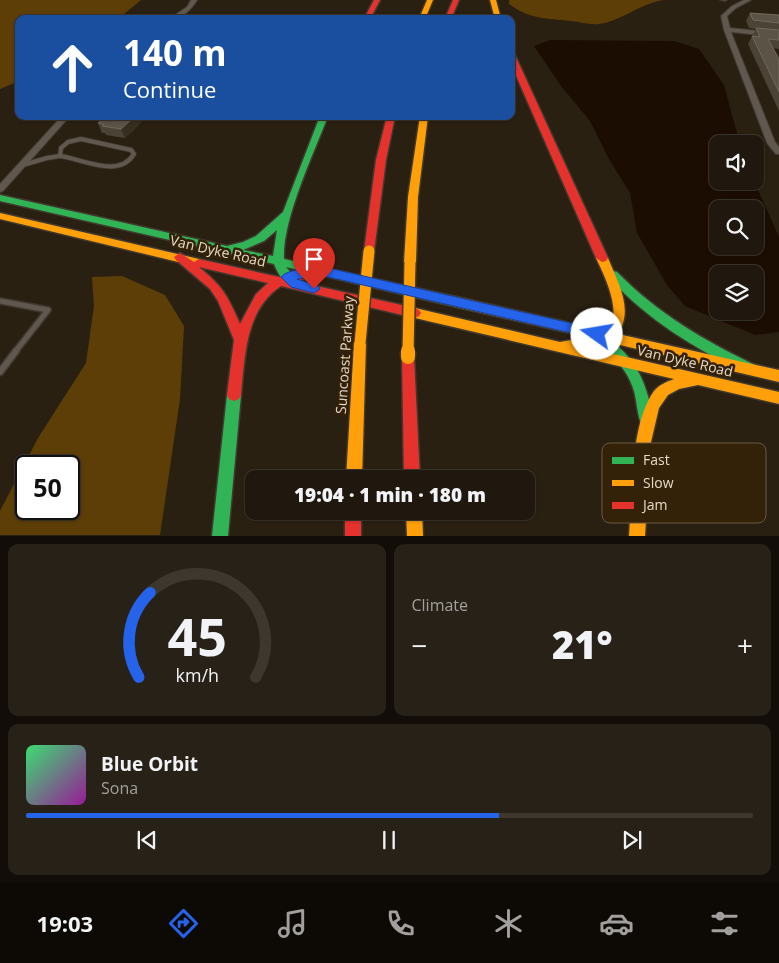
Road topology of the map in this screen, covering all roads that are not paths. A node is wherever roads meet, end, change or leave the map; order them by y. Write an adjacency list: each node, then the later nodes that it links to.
1 (194, 0): 7 (street)
2 (377, 0): 8 (main road)
3 (430, 0): 9 (main road)
4 (456, 0): 10 (main road)
5 (493, 0): 11 (main road)
6 (748, 0): 12 (street)
7 (178, 15)
8 (369, 15)
9 (424, 15)
10 (450, 15)
11 (497, 15)
12 (727, 30): 13 (street); 19 (street)
13 (779, 35)
14 (515, 64): 29 (main road)
15 (62, 120): 21 (street)
16 (322, 120): 24 (main road)
17 (390, 120): 44 (main road, Suncoast Parkway, bridge)
18 (423, 120): 45 (main road, bridge)
19 (779, 152)
20 (60, 156): 20 (lane); 21 (lane)
21 (22, 165): 22 (street)
22 (0, 189)
23 (0, 198): 26 (main road, Van Dyke Road)
24 (289, 208): 26 (main road); 28 (main road)
25 (0, 216): 27 (main road, Van Dyke Road)
26 (229, 249): 28 (main road, Van Dyke Road)
27 (180, 257): 31 (main road, Van Dyke Road); 34 (main road)
28 (278, 261): 30 (main road, Van Dyke Road); 31 (main road)
29 (607, 268): 33 (main road); 37 (main road)
30 (324, 272): 31 (main road); 33 (main road, Van Dyke Road)
31 (287, 281): 34 (main road); 35 (main road, Van Dyke Road)
32 (0, 301): 38 (lane)
33 (605, 339): 35 (main road); 36 (main road); 37 (main road, Van Dyke Road)
34 (240, 340): 49 (main road)
35 (559, 347): 36 (main road, Van Dyke Road)
36 (626, 363): 40 (main road, Van Dyke Road); 42 (main road)
37 (750, 369): 39 (main road, Van Dyke Road)
38 (0, 372)
39 (779, 376)
40 (698, 380): 41 (main road, Van Dyke Road); 42 (main road)
41 (779, 398)
42 (647, 422): 43 (main road)
43 (645, 443)
44 (354, 470)
45 (412, 470)
46 (353, 520): 50 (main road)
47 (414, 520): 51 (main road)
48 (638, 523): 52 (main road)
49 (220, 536)
50 (353, 536)
51 (415, 536)
52 (637, 536)

